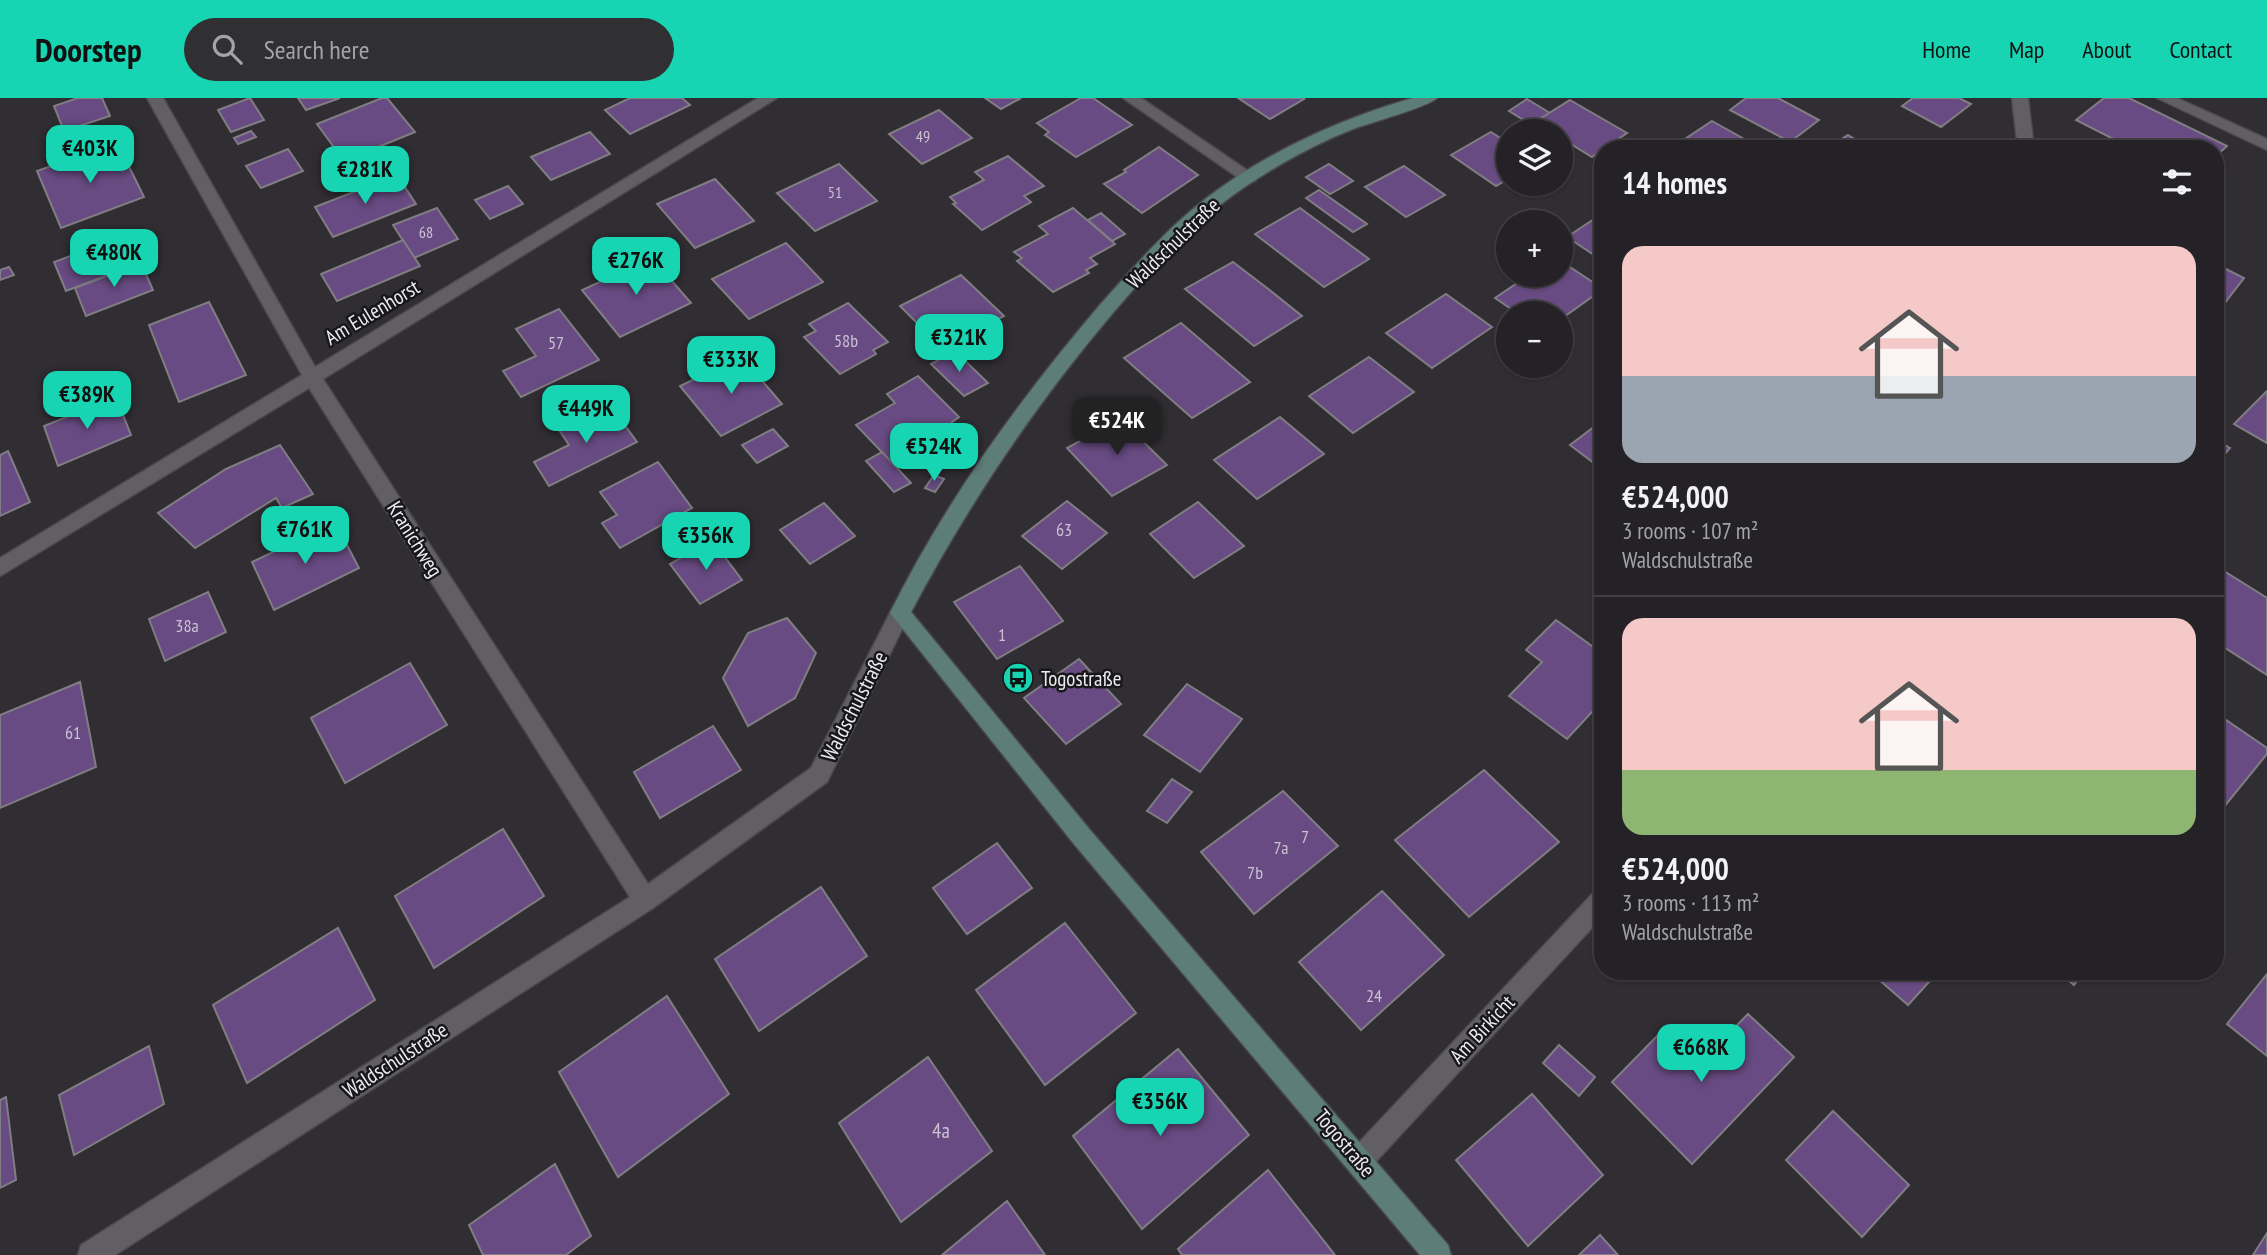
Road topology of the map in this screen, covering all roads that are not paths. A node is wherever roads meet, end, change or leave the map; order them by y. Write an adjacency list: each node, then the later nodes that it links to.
1 (155, 98): 10 (street, Kranichweg)
2 (768, 98): 10 (street, Am Eulenhorst)
3 (1131, 98): 9 (street)
4 (1429, 98): 9 (street, Waldschulstraße)
5 (2020, 98): 7 (street)
6 (2165, 98): 8 (street)
7 (2025, 140)
8 (2267, 145)
9 (1249, 177): 12 (street, Waldschulstraße)
10 (311, 376): 11 (street, Am Eulenhorst); 13 (street, Kranichweg)
11 (0, 568)
12 (900, 613): 13 (street, Waldschulstraße); 15 (street, Togostraße)
13 (645, 900): 16 (street, Waldschulstraße)
14 (1594, 908): 15 (street, Am Birkicht)
15 (1360, 1160): 17 (street, Togostraße)
16 (91, 1255)
17 (1438, 1255)

